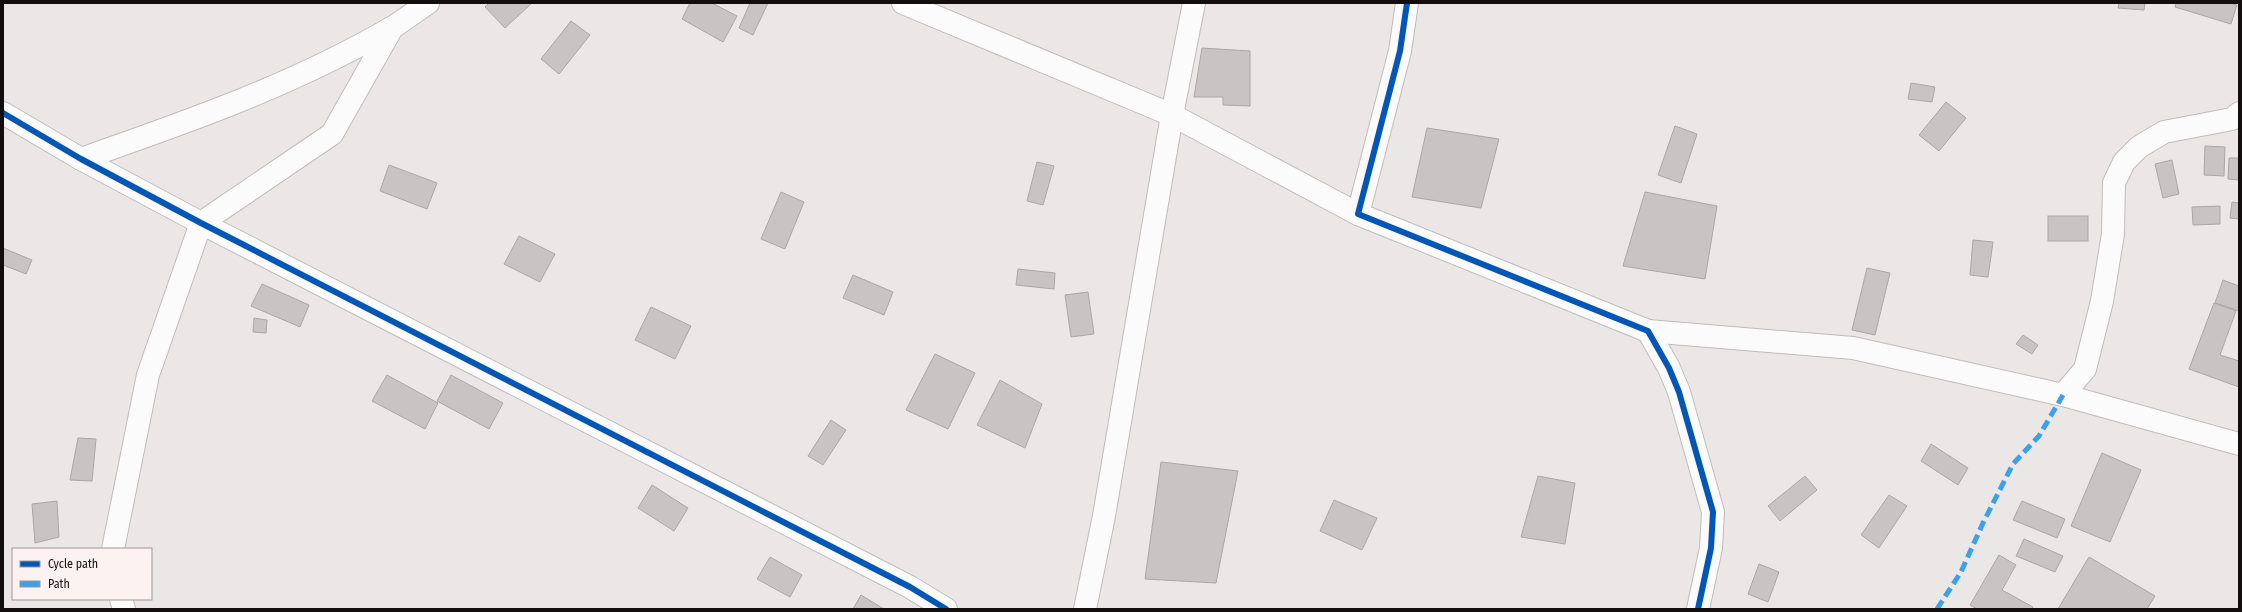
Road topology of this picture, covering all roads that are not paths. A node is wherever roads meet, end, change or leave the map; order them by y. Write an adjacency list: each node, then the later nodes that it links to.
1 (428, 3): 5 (street)
2 (904, 3): 8 (street)
3 (1194, 3): 8 (street)
4 (1407, 3): 10 (street)
5 (392, 28): 9 (street); 11 (street)
6 (3, 113): 9 (street)
7 (2239, 113): 13 (street)
8 (1172, 115): 10 (street); 17 (street)
9 (81, 159): 11 (street)
10 (1358, 214): 12 (street)
11 (201, 224): 15 (street); 16 (street)
12 (1648, 331): 13 (street); 18 (street)
13 (2063, 395): 14 (street)
14 (2239, 444)
15 (113, 548)
16 (946, 609)
17 (1085, 609)
18 (1698, 609)

